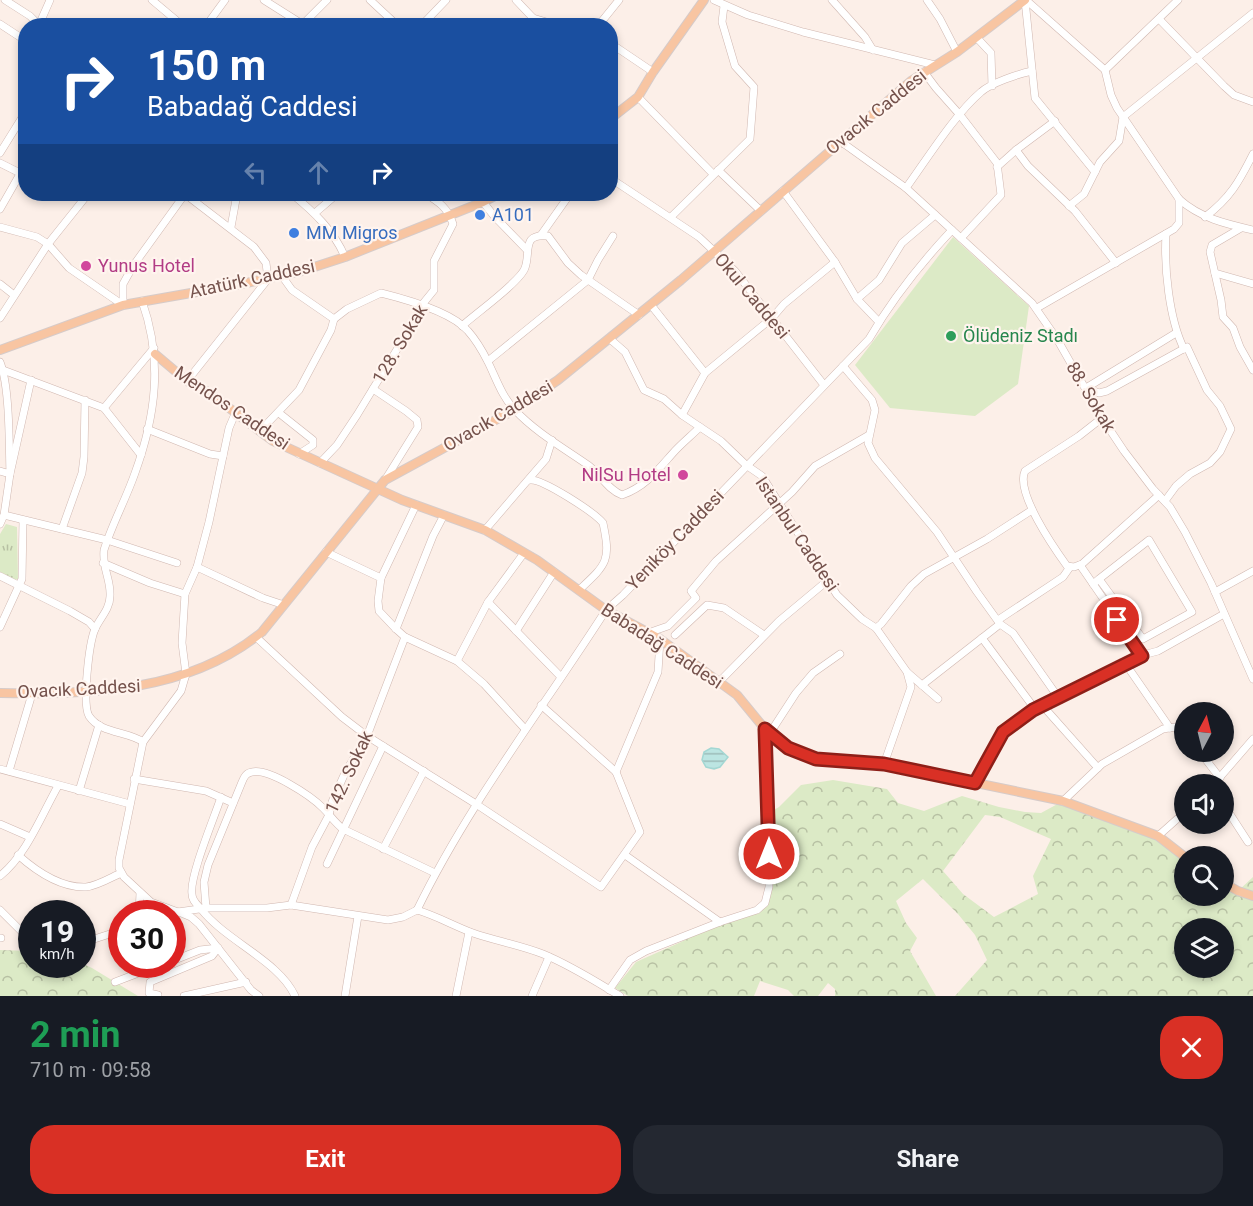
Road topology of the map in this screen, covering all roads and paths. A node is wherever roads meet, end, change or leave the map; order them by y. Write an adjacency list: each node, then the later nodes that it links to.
1 (5, 0): 19 (street)
2 (50, 0): 20 (street)
3 (152, 0): 21 (street)
4 (225, 0): 22 (street)
5 (264, 0): 23 (street)
6 (327, 0): 24 (street)
7 (370, 0): 25 (street)
8 (446, 0): 26 (street)
9 (516, 0): 27 (street)
10 (619, 0): 28 (street)
11 (704, 0): 40 (main road)
12 (714, 0): 17 (street)
13 (832, 0): 34 (street)
14 (927, 0): 35 (street)
15 (1025, 0): 32 (main road, Ovacık Caddesi); 38 (street); 39 (street)
16 (1174, 2): 29 (street)
17 (724, 6): 34 (street); 57 (street)
18 (1253, 13): 36 (street)
19 (32, 18)
20 (43, 18)
21 (173, 18)
22 (212, 18)
23 (291, 18)
24 (309, 18)
25 (389, 18)
26 (429, 18)
27 (533, 18)
28 (604, 18)
29 (1159, 19): 36 (street); 38 (street)
30 (0, 24): 31 (street)
31 (18, 35)
32 (977, 38): 35 (main road, Ovacık Caddesi); 42 (street)
33 (618, 48): 40 (street)
34 (873, 50): 37 (street)
35 (957, 52): 37 (main road, Ovacık Caddesi)
36 (1197, 57): 44 (street); 47 (street)
37 (935, 64): 41 (main road, Ovacık Caddesi)
38 (1105, 70): 47 (street)
39 (1032, 71): 42 (street); 48 (street)
40 (653, 72): 43 (main road)
41 (924, 72): 46 (street); 50 (main road, Ovacık Caddesi)
42 (992, 86): 46 (street)
43 (638, 97): 45 (main road); 57 (street)
44 (1253, 102)
45 (618, 112)
46 (960, 115): 55 (street); 61 (street)
47 (1123, 117): 58 (street); 63 (street)
48 (1055, 122): 51 (street); 58 (street)
49 (18, 124): 52 (street)
50 (840, 141): 61 (street, 88. Sokak); 62 (main road, Ovacık Caddesi)
51 (1017, 150): 55 (street); 73 (street)
52 (0, 153)
53 (1253, 154): 80 (street)
54 (0, 163): 56 (street)
55 (997, 167): 89 (street)
56 (18, 172)
57 (716, 172): 75 (street); 79 (street)
58 (1095, 172): 73 (street)
59 (18, 182): 74 (street)
60 (618, 183): 79 (street, Okul Caddesi)
61 (906, 188): 77 (street, 88. Sokak)
62 (783, 191): 75 (main road, Ovacık Caddesi); 94 (street)
63 (1179, 199): 80 (street); 86 (street)
64 (82, 201): 90 (street)
65 (180, 201): 105 (street)
66 (195, 201): 82 (street)
67 (236, 201): 82 (street)
68 (303, 201): 76 (street)
69 (329, 201): 76 (street)
70 (437, 201): 78 (street)
71 (565, 201): 87 (street)
72 (483, 202): 78 (main road, Atatürk Caddesi); 91 (street)
73 (1069, 206): 95 (street)
74 (0, 209)
75 (761, 211): 92 (main road, Ovacık Caddesi)
76 (315, 213): 93 (street)
77 (935, 214): 84 (street, 88. Sokak); 103 (street)
78 (450, 215): 93 (main road, Atatürk Caddesi); 107 (street, 128. Sokak)
79 (671, 217): 92 (street, Okul Caddesi)
80 (1205, 217): 83 (street)
81 (0, 227): 90 (street)
82 (231, 227): 98 (street)
83 (1241, 228): 85 (street); 96 (street)
84 (952, 230): 89 (street, 88. Sokak); 113 (street, Yeniköy Caddesi)
85 (1253, 230)
86 (1166, 234): 95 (street); 115 (street)
87 (541, 235): 91 (street); 99 (street)
88 (613, 236): 99 (street)
89 (961, 238): 108 (street, 88. Sokak)
90 (48, 244): 102 (street); 105 (street)
91 (527, 250): 114 (street)
92 (714, 251): 106 (main road, Ovacık Caddesi); 111 (street, Okul Caddesi)
93 (345, 257): 97 (main road, Atatürk Caddesi)
94 (835, 262): 103 (street); 111 (street)
95 (1116, 263): 108 (street)
96 (1215, 273): 101 (street); 124 (street)
97 (282, 276): 98 (main road, Atatürk Caddesi); 112 (street)
98 (268, 279): 104 (main road, Atatürk Caddesi); 127 (street)
99 (588, 280): 109 (street); 120 (street)
100 (0, 284): 102 (street)
101 (1253, 284)
102 (14, 296): 110 (street)
103 (857, 299): 113 (street)
104 (142, 301): 105 (main road, Atatürk Caddesi); 119 (street)
105 (123, 305): 118 (main road, Atatürk Caddesi)
106 (651, 305): 109 (main road, Ovacık Caddesi); 125 (street)
107 (421, 306): 112 (street); 114 (street); 130 (street, 128. Sokak)
108 (1037, 308): 129 (street, 88. Sokak)
109 (639, 315): 116 (main road, Ovacık Caddesi)
110 (0, 318)
111 (772, 318): 125 (street); 128 (street, Okul Caddesi)
112 (333, 320): 134 (street)
113 (879, 322): 122 (street, Yeniköy Caddesi)
114 (462, 326): 120 (street)
115 (1176, 333): 117 (street); 129 (street)
116 (610, 339): 133 (main road, Ovacık Caddesi); 136 (street, Istanbul Caddesi)
117 (1184, 349): 129 (street); 154 (street)
118 (0, 350)
119 (155, 351): 127 (main road, Mendos Caddesi); 132 (street); 139 (street)
120 (488, 361): 133 (street)
121 (0, 362): 123 (street)
122 (843, 366): 128 (street, Yeniköy Caddesi); 141 (street)
123 (3, 370): 126 (street); 149 (street)
124 (1253, 370)
125 (705, 373): 136 (street)
126 (31, 380): 131 (street); 149 (street)
127 (187, 381): 135 (main road, Mendos Caddesi)
128 (824, 385): 147 (street, Yeniköy Caddesi)
129 (1086, 388): 137 (street, 88. Sokak)
130 (373, 389): 146 (street, 128. Sokak); 150 (street)
131 (85, 400): 132 (street); 162 (street)
132 (104, 408): 143 (street)
133 (514, 410): 142 (street); 150 (main road, Ovacık Caddesi)
134 (279, 413): 140 (street); 144 (street)
135 (235, 414): 140 (main road, Mendos Caddesi); 145 (street)
136 (682, 415): 138 (street, Istanbul Caddesi)
137 (1102, 418): 153 (street, 88. Sokak); 157 (street)
138 (700, 426): 142 (street); 147 (street, Istanbul Caddesi)
139 (147, 429): 143 (street); 145 (street)
140 (260, 431): 144 (main road, Mendos Caddesi)
141 (869, 435): 155 (street); 167 (street)
142 (552, 440): 151 (street)
143 (141, 454): 164 (street)
144 (299, 454): 146 (main road, Mendos Caddesi)
145 (223, 456): 171 (street)
146 (320, 463): 152 (main road, Mendos Caddesi)
147 (746, 465): 155 (street, Istanbul Caddesi); 185 (street, Yeniköy Caddesi)
148 (0, 471): 149 (street)
149 (10, 474): 158 (street)
150 (385, 480): 152 (main road, Ovacık Caddesi)
151 (530, 480): 163 (street); 180 (street)
152 (376, 488): 156 (main road, Babadağ Caddesi); 165 (main road, Ovacık Caddesi)
153 (1159, 495): 154 (street, 88. Sokak); 170 (street)
154 (1165, 501): 181 (street, 88. Sokak)
155 (780, 503): 177 (street, Istanbul Caddesi); 193 (street)
156 (416, 505): 159 (main road, Babadağ Caddesi); 176 (street)
157 (1032, 510): 167 (street); 172 (street)
158 (4, 515): 160 (street); 161 (street)
159 (444, 515): 163 (main road, Babadağ Caddesi); 191 (street)
160 (23, 520): 162 (street); 179 (street)
161 (0, 524)
162 (62, 530): 164 (street)
163 (485, 530): 166 (main road, Babadağ Caddesi)
164 (107, 540): 168 (street); 169 (street)
165 (326, 552): 176 (street); 184 (main road, Ovacık Caddesi)
166 (524, 553): 174 (main road, Babadağ Caddesi); 183 (street)
167 (955, 557): 187 (street); 189 (street)
168 (103, 563): 182 (street); 190 (street)
169 (177, 563)
170 (1080, 565): 172 (street); 178 (street)
171 (197, 567): 182 (street); 184 (street)
172 (1070, 567): 187 (street)
173 (1253, 571): 181 (street)
174 (554, 572): 180 (main road, Babadağ Caddesi); 192 (street)
175 (0, 576): 179 (street)
176 (381, 578): 191 (street)
177 (827, 581): 189 (street, Istanbul Caddesi); 195 (street)
178 (1096, 581): 178 (street); 201 (street)
179 (17, 586): 188 (street); 190 (street)
180 (579, 590): 185 (main road, Babadağ Caddesi)
181 (1215, 592): 186 (street, 88. Sokak)
182 (185, 594): 206 (street)
183 (488, 602): 192 (street); 202 (street)
184 (284, 605): 196 (main road, Ovacık Caddesi)
185 (606, 610): 193 (main road, Babadağ Caddesi); 207 (street, Yeniköy Caddesi)
186 (1224, 614): 201 (street); 204 (street, 88. Sokak)
187 (999, 622): 198 (street); 214 (street)
188 (0, 627)
189 (876, 628): 205 (street, Istanbul Caddesi)
190 (95, 629): 211 (street)
191 (396, 629): 197 (street)
192 (516, 631): 207 (street)
193 (648, 633): 199 (main road, Babadağ Caddesi)
194 (675, 634): 195 (street)
195 (764, 635): 209 (street)
196 (256, 637): 206 (main road, Ovacık Caddesi); 223 (street)
197 (405, 637): 202 (street); 223 (street, 142. Sokak)
198 (982, 638): 210 (street); 217 (street)
199 (660, 639): 209 (main road, Babadağ Caddesi); 233 (street)
200 (840, 654): 222 (street)
201 (1142, 656): 203 (street)
202 (457, 661): 221 (street)
203 (1125, 663): 214 (street); 220 (street)
204 (1250, 667): 208 (street, 88. Sokak)
205 (908, 672): 210 (street, Istanbul Caddesi); 228 (street)
206 (186, 674): 211 (main road, Ovacık Caddesi); 225 (street)
207 (561, 677): 216 (street, Yeniköy Caddesi)
208 (1253, 679)
209 (719, 682): 222 (main road, Babadağ Caddesi)
210 (922, 686): 215 (street, Istanbul Caddesi)
211 (87, 690): 213 (main road, Ovacık Caddesi); 218 (street)
212 (0, 693): 213 (main road, Ovacık Caddesi)
213 (32, 694): 231 (street)
214 (1058, 697): 217 (street)
215 (938, 699)
216 (541, 705): 221 (street, Yeniköy Caddesi); 233 (street)
217 (1039, 707): 229 (street); 237 (street)
218 (99, 725): 225 (street); 239 (street)
219 (1174, 727): 220 (street)
220 (1170, 728): 229 (street)
221 (525, 729): 244 (street, Yeniköy Caddesi)
222 (767, 731): 228 (main road, Babadağ Caddesi); 273 (street)
223 (367, 736): 226 (street); 245 (street, 142. Sokak)
224 (1253, 739): 235 (street)
225 (143, 742): 236 (street)
226 (383, 746): 232 (street); 249 (street)
227 (1208, 762): 234 (street)
228 (884, 764): 237 (main road, Babadağ Caddesi)
229 (1098, 768): 241 (street)
230 (0, 770): 231 (street)
231 (9, 771): 238 (street)
232 (424, 771): 244 (street); 254 (street)
233 (616, 772): 256 (street)
234 (1217, 774)
235 (1223, 774)
236 (134, 779): 240 (street); 243 (street)
237 (975, 783): 241 (main road, Babadağ Caddesi)
238 (58, 786): 239 (street); 251 (street)
239 (79, 791): 243 (street)
240 (221, 797): 242 (street); 267 (street)
241 (1064, 801): 250 (main road, Babadağ Caddesi)
242 (233, 803): 245 (street); 267 (street)
243 (130, 804): 258 (street)
244 (476, 804): 256 (street); 259 (street, Yeniköy Caddesi)
245 (329, 815): 249 (street); 266 (street, 142. Sokak)
246 (1234, 820): 252 (street)
247 (1174, 822): 250 (street)
248 (0, 824): 251 (street)
249 (343, 829): 254 (street); 257 (street)
250 (1158, 836): 253 (main road, Babadağ Caddesi)
251 (30, 837): 255 (street)
252 (1248, 842)
253 (1174, 848)
254 (383, 849): 259 (street)
255 (18, 855): 258 (street); 260 (street)
256 (625, 855): 273 (street)
257 (327, 864)
258 (121, 873): 262 (street)
259 (435, 873): 269 (street, Yeniköy Caddesi)
260 (0, 876)
261 (1234, 889): 263 (main road)
262 (140, 893): 264 (street); 265 (street)
263 (1253, 896)
264 (140, 900)
265 (149, 900)
266 (291, 905): 267 (street); 272 (street)
267 (203, 909): 270 (street); 286 (street)
268 (0, 910): 274 (street)
269 (417, 910): 272 (street); 275 (street)
270 (186, 912)
271 (186, 916): 276 (street)
272 (358, 916): 287 (street)
273 (720, 922): 282 (street)
274 (18, 928)
275 (470, 932): 278 (street); 288 (street)
276 (218, 948): 277 (street); 281 (street); 283 (street)
277 (186, 956)
278 (549, 957): 282 (street); 289 (street)
279 (125, 978): 280 (street)
280 (114, 982)
281 (246, 982): 284 (street); 285 (street)
282 (609, 990): 290 (street)
283 (158, 995)
284 (184, 996)
285 (259, 996)
286 (295, 996)
287 (345, 996)
288 (456, 996)
289 (532, 996)
290 (620, 996)

